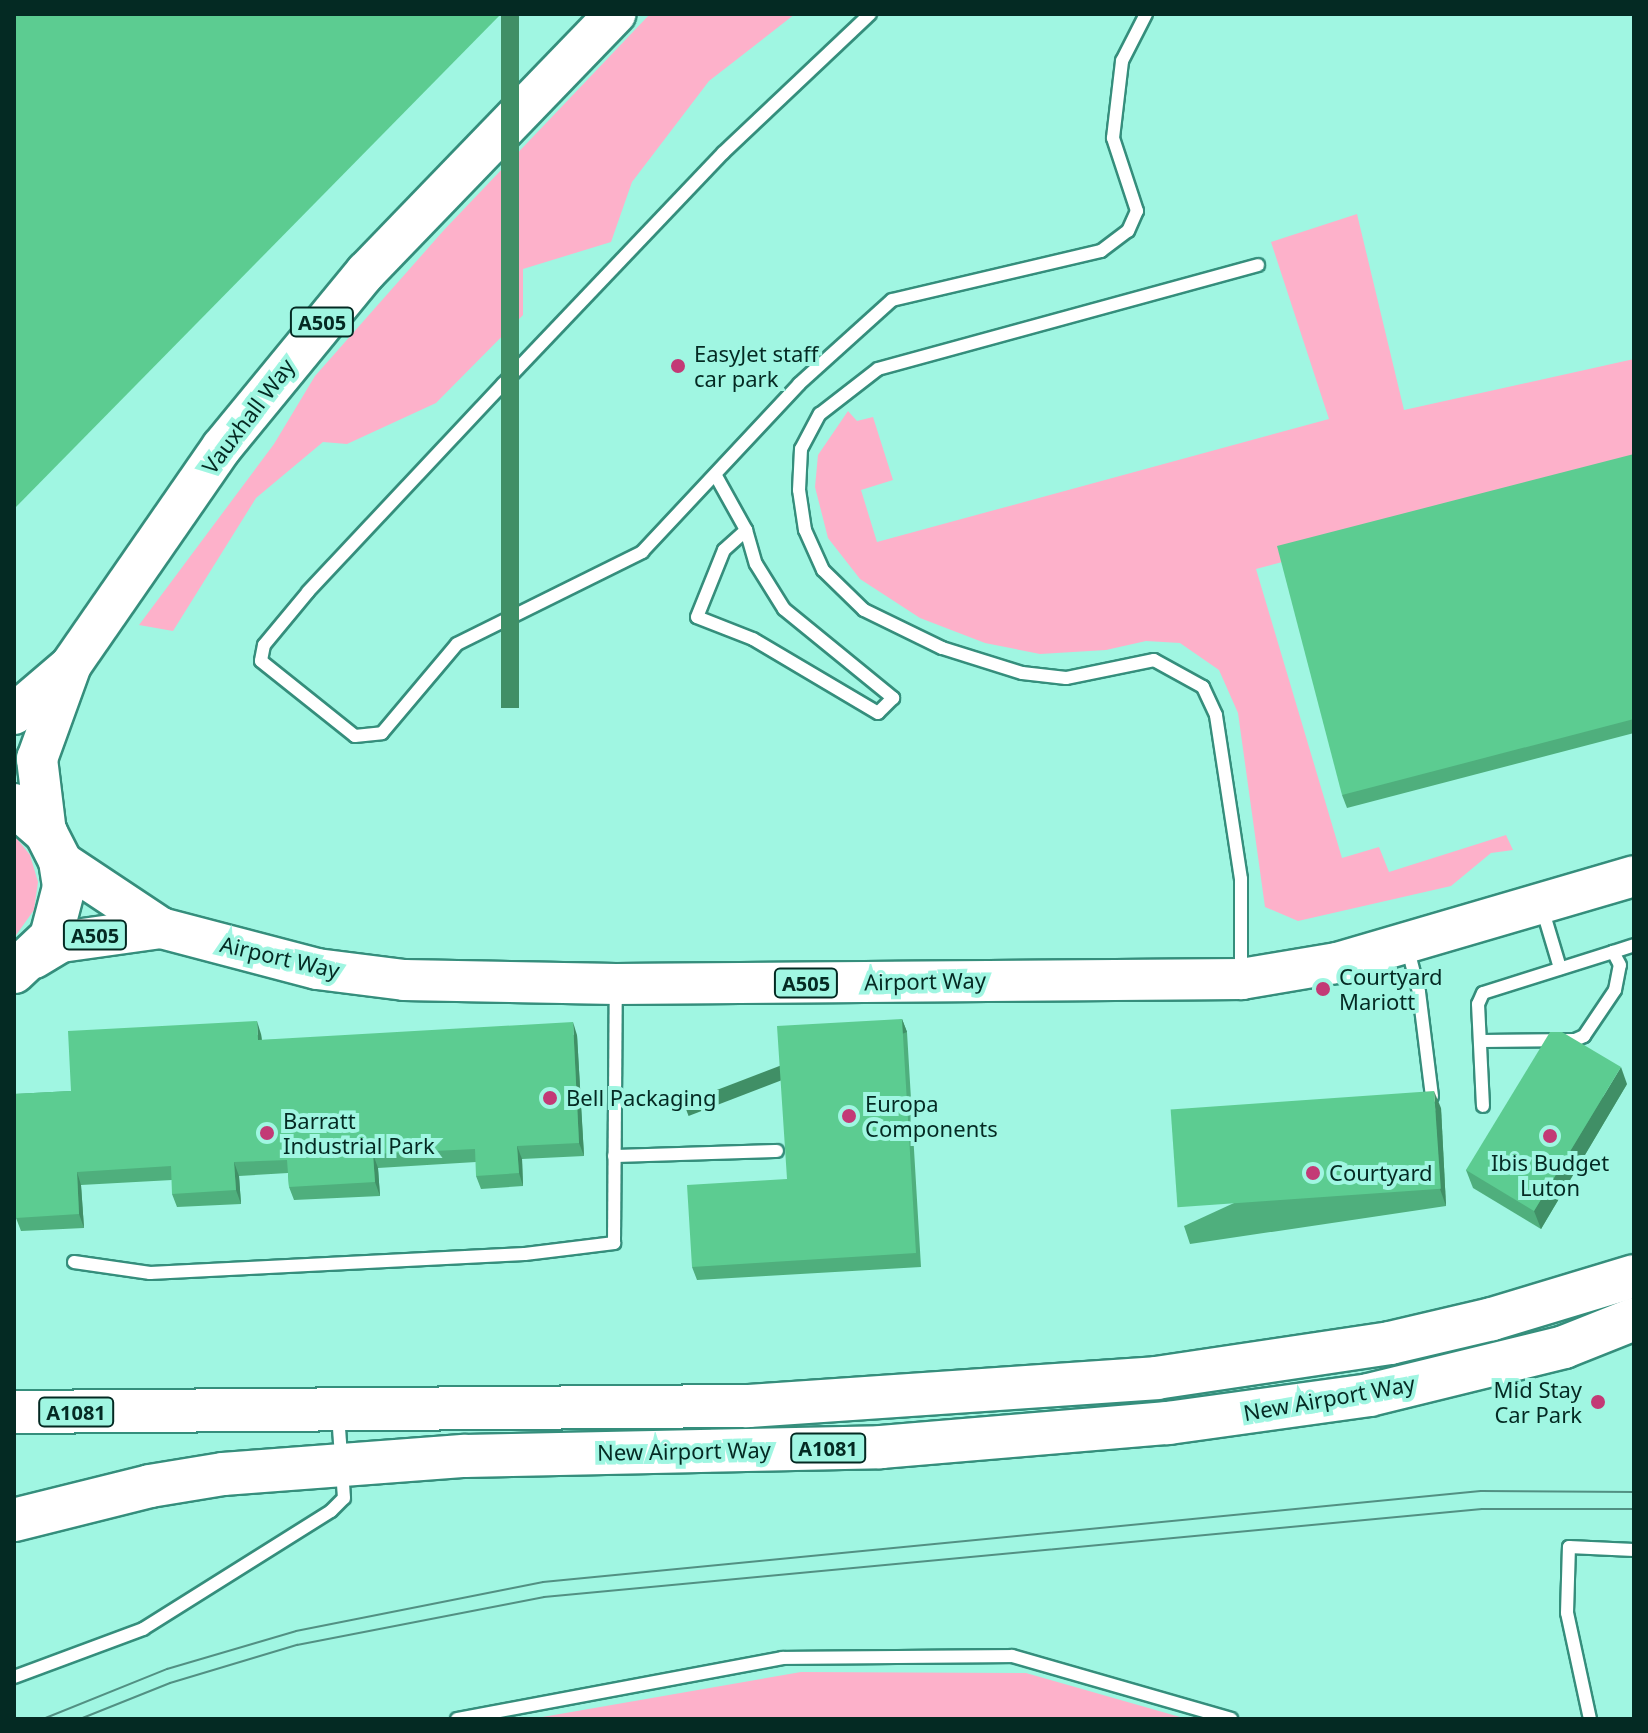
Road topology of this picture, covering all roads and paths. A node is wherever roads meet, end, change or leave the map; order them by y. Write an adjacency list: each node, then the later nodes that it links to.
1 (615, 14): 7 (main road, Vauxhall Way / A505)
2 (870, 14): 5 (lane)
3 (1146, 14): 5 (lane)
4 (1258, 265): 19 (lane)
5 (716, 476): 6 (lane)
6 (746, 530): 6 (lane)
7 (71, 665): 8 (main road, Vauxhall Way / A505); 10 (main road, Vauxhall Way / A505)
8 (14, 714)
9 (14, 805): 10 (highway)
10 (53, 847): 13 (main road, Airport Way / A505); 17 (highway)
11 (1634, 876): 12 (main road, Airport Way / A505)
12 (1541, 905): 14 (main road, Airport Way / A505); 18 (lane)
13 (161, 928): 17 (main road, Airport Way / A505); 20 (main road, Airport Way / A505)
14 (1406, 943): 19 (main road, Airport Way / A505); 22 (lane)
15 (1634, 945): 16 (lane)
16 (1613, 952): 18 (lane); 21 (lane)
17 (24, 965)
18 (1560, 968): 21 (lane)
19 (1242, 979): 20 (main road, Airport Way / A505)
20 (616, 984): 25 (lane)
21 (1482, 1041): 23 (lane)
22 (1432, 1096)
23 (1483, 1106)
24 (777, 1151): 25 (lane)
25 (614, 1156): 26 (lane)
26 (74, 1262)
27 (1634, 1276): 29 (highway, New Airport Way / A1081)
28 (1634, 1319): 31 (highway, New Airport Way / A1081)
29 (337, 1408): 30 (highway, New Airport Way / A1081); 31 (lane)
30 (14, 1412)
31 (340, 1467): 32 (highway, New Airport Way / A1081); 34 (lane)
32 (14, 1520)
33 (1634, 1550): 37 (lane)
34 (14, 1677)
35 (457, 1719): 36 (lane)
36 (1231, 1719)
37 (1590, 1719)

